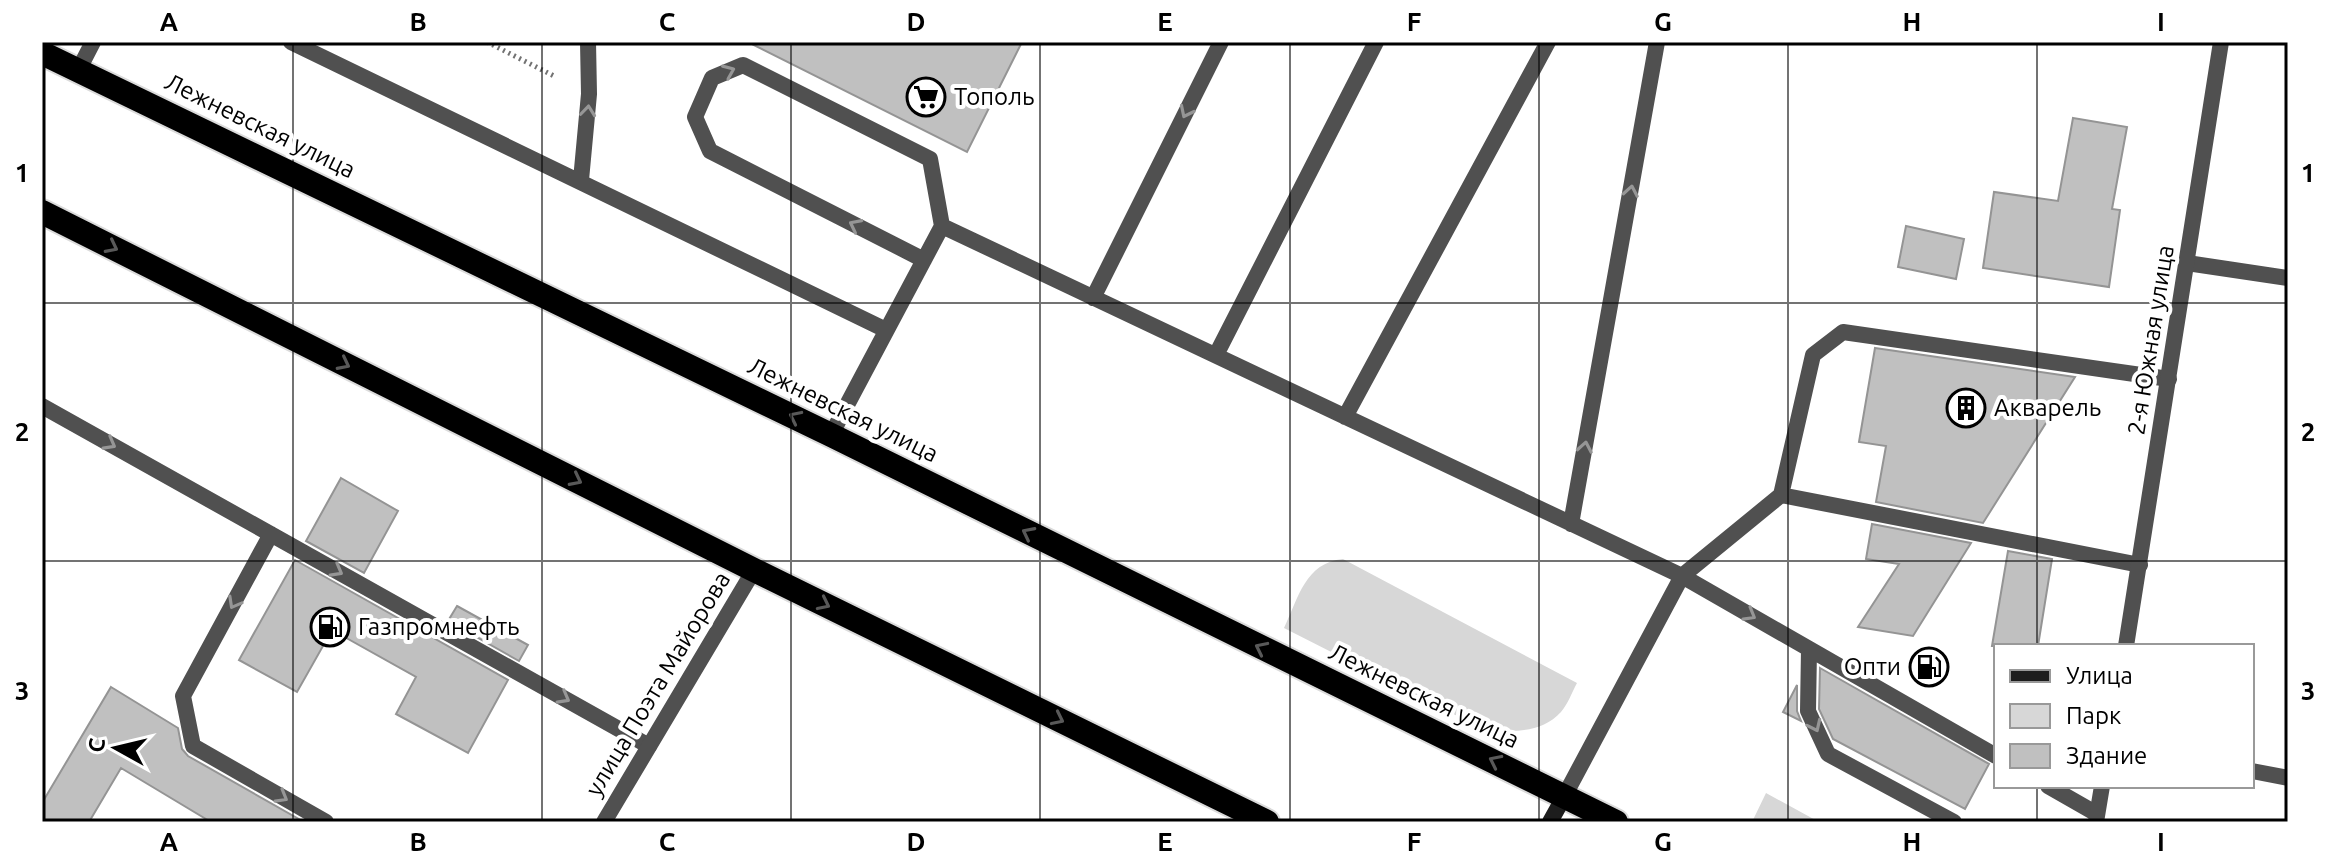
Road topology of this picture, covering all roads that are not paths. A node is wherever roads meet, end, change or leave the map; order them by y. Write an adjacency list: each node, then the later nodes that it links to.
1 (93, 42): 10 (street)
2 (291, 42): 11 (street)
3 (588, 42): 11 (street, one-way to 3)
4 (1221, 42): 17 (street, one-way to 17)
5 (1376, 42): 19 (street)
6 (1548, 42): 22 (street)
7 (1657, 42): 25 (street, one-way to 7)
8 (2221, 42): 15 (street, 2-я Южная улица)
9 (42, 53): 10 (highway, Лежневская улица)
10 (78, 71): 23 (highway, Лежневская улица, one-way to 10)
11 (581, 180): 18 (street)
12 (42, 212): 28 (highway, one-way to 28)
13 (942, 226): 14 (street); 14 (street, one-way to 13); 17 (street)
14 (924, 260): 18 (street)
15 (2187, 263): 16 (street); 20 (street, 2-я Южная улица)
16 (2288, 278)
17 (1093, 298): 19 (street)
18 (886, 330): 23 (street)
19 (1216, 355): 22 (street)
20 (2169, 379): 24 (street); 27 (street, 2-я Южная улица)
21 (42, 406): 26 (street, one-way to 26)
22 (1345, 417): 25 (street)
23 (831, 435): 38 (highway, Лежневская улица, one-way to 23)
24 (1781, 495): 27 (street); 29 (street)
25 (1571, 524): 29 (street)
26 (271, 534): 32 (street, one-way to 32); 40 (street, one-way to 40)
27 (2140, 565): 30 (street, 2-я Южная улица)
28 (754, 570): 32 (street, улица Поэта Майорова); 42 (highway, one-way to 42)
29 (1682, 576): 31 (street, one-way to 31); 38 (street)
30 (2126, 644)
31 (1809, 649): 33 (street); 45 (street, one-way to 45)
32 (649, 746): 41 (street, улица Поэта Майорова)
33 (1994, 755)
34 (2254, 771): 35 (street)
35 (2288, 778)
36 (2051, 788): 39 (street)
37 (2102, 788): 39 (street)
38 (1565, 795): 43 (main road); 44 (highway, Лежневская улица)
39 (2096, 818)
40 (326, 822)
41 (604, 822)
42 (1267, 822)
43 (1550, 822)
44 (1616, 822)
45 (1954, 822)

